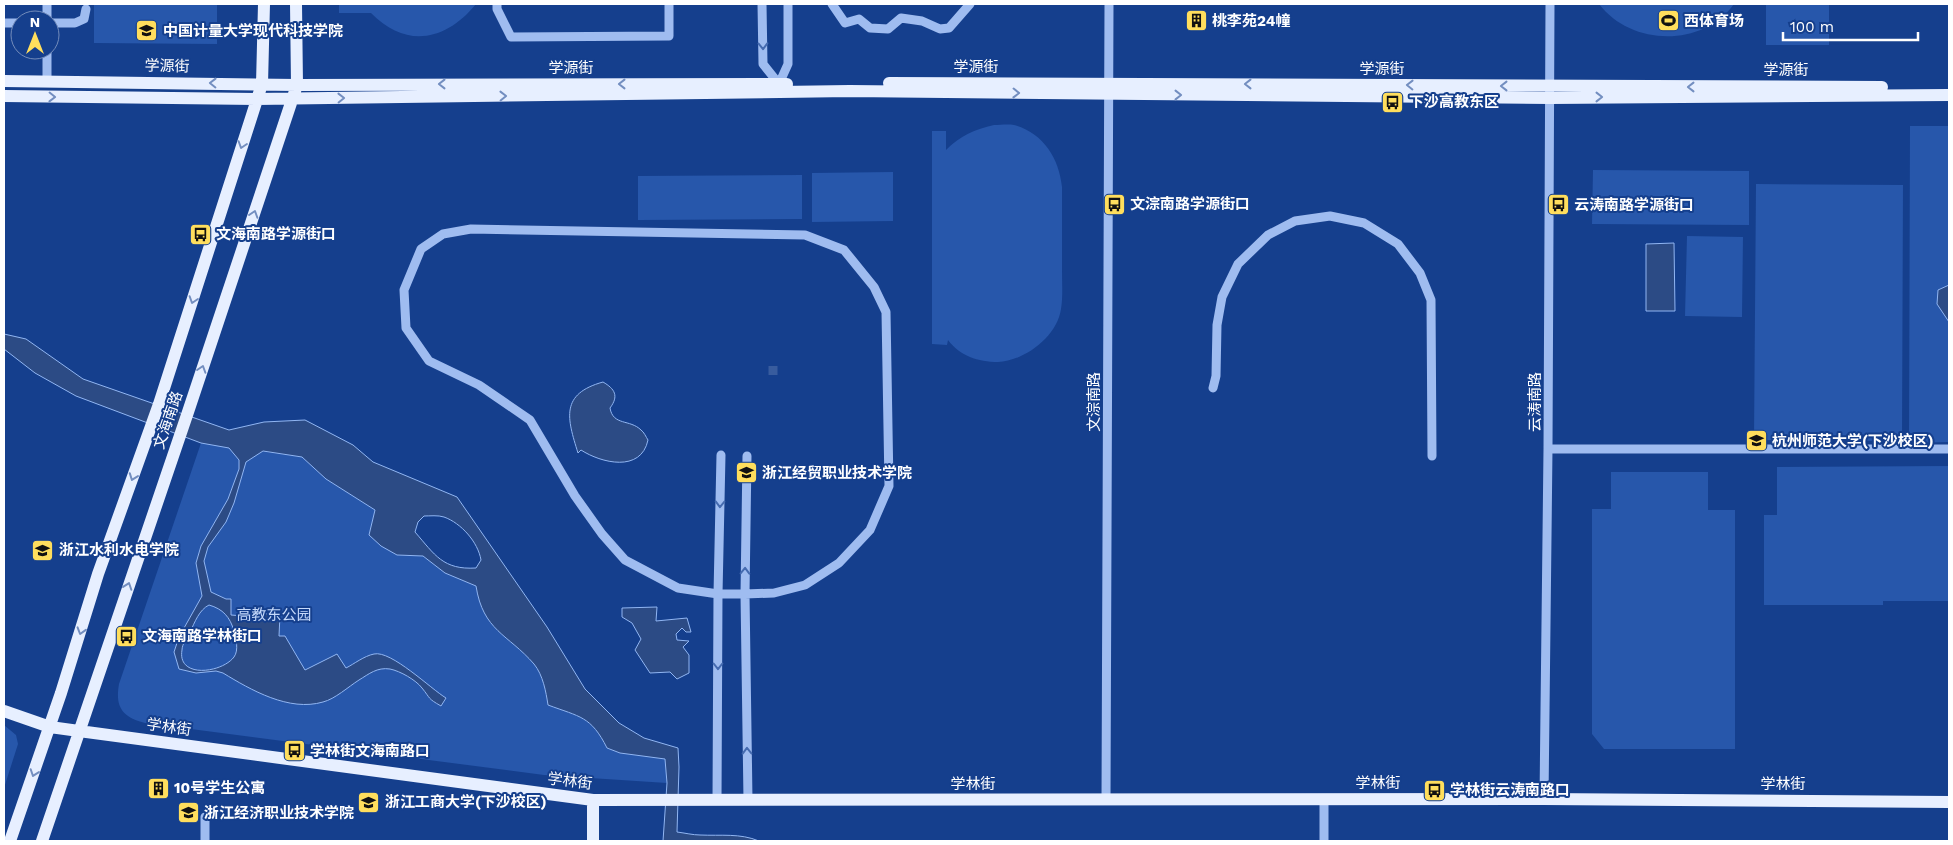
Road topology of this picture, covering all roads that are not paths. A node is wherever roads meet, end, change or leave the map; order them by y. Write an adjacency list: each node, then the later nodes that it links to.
1 (264, 4): 16 (main road, 文海南路)
2 (296, 4): 18 (main road, 文海南路)
3 (497, 4): 4 (street)
4 (669, 4)
5 (762, 4): 17 (street, one-way to 17)
6 (788, 4): 17 (street)
7 (832, 4): 8 (street)
8 (970, 4)
9 (1109, 4): 20 (street, 文淙南路)
10 (1550, 4): 21 (street, 云涛南路)
11 (86, 9): 12 (street)
12 (60, 23)
13 (47, 60): 15 (street)
14 (4, 80): 15 (main road, 学源街)
15 (47, 81): 16 (main road, 学源街, one-way to 15)
16 (262, 84): 18 (main road, 学源街); 25 (main road, 文海南路)
17 (779, 84): 18 (main road, 学源街, one-way to 18); 20 (main road, 学源街)
18 (296, 85): 24 (main road, 文海南路)
19 (1949, 87): 21 (main road, 学源街, one-way to 21)
20 (1109, 89): 21 (main road, 学源街); 24 (main road, one-way to 20); 41 (street, 文淙南路)
21 (1550, 92): 22 (main road, one-way to 22); 27 (street, 云涛南路)
22 (1949, 95)
23 (4, 96): 25 (main road, one-way to 25)
24 (292, 98): 25 (main road); 36 (main road, 文海南路, one-way to 24)
25 (257, 99): 35 (main road, 文海南路, one-way to 35)
26 (1213, 388): 31 (street)
27 (1548, 449): 28 (street); 37 (street, 云涛南路)
28 (1949, 449)
29 (721, 455): 32 (street, one-way to 32)
30 (747, 456): 33 (street, one-way to 30)
31 (1432, 456)
32 (718, 594): 33 (street); 33 (street); 39 (street, one-way to 39)
33 (744, 594): 40 (street, one-way to 33)
34 (4, 712): 35 (main road, 学林街)
35 (50, 726): 36 (main road, 学林街); 45 (main road, 文海南路, one-way to 45)
36 (79, 731): 38 (main road, 学林街); 46 (main road, 文海南路)
37 (1544, 799): 42 (main road, 学林街); 43 (main road, 学林街)
38 (593, 800): 39 (main road, 学林街); 48 (main road)
39 (717, 800): 40 (main road, 学林街)
40 (748, 800): 41 (main road, 学林街)
41 (1106, 800): 42 (main road, 学林街)
42 (1324, 800): 49 (street)
43 (1949, 802)
44 (205, 817): 47 (street)
45 (10, 841)
46 (42, 841)
47 (205, 841)
48 (593, 841)
49 (1324, 841)

